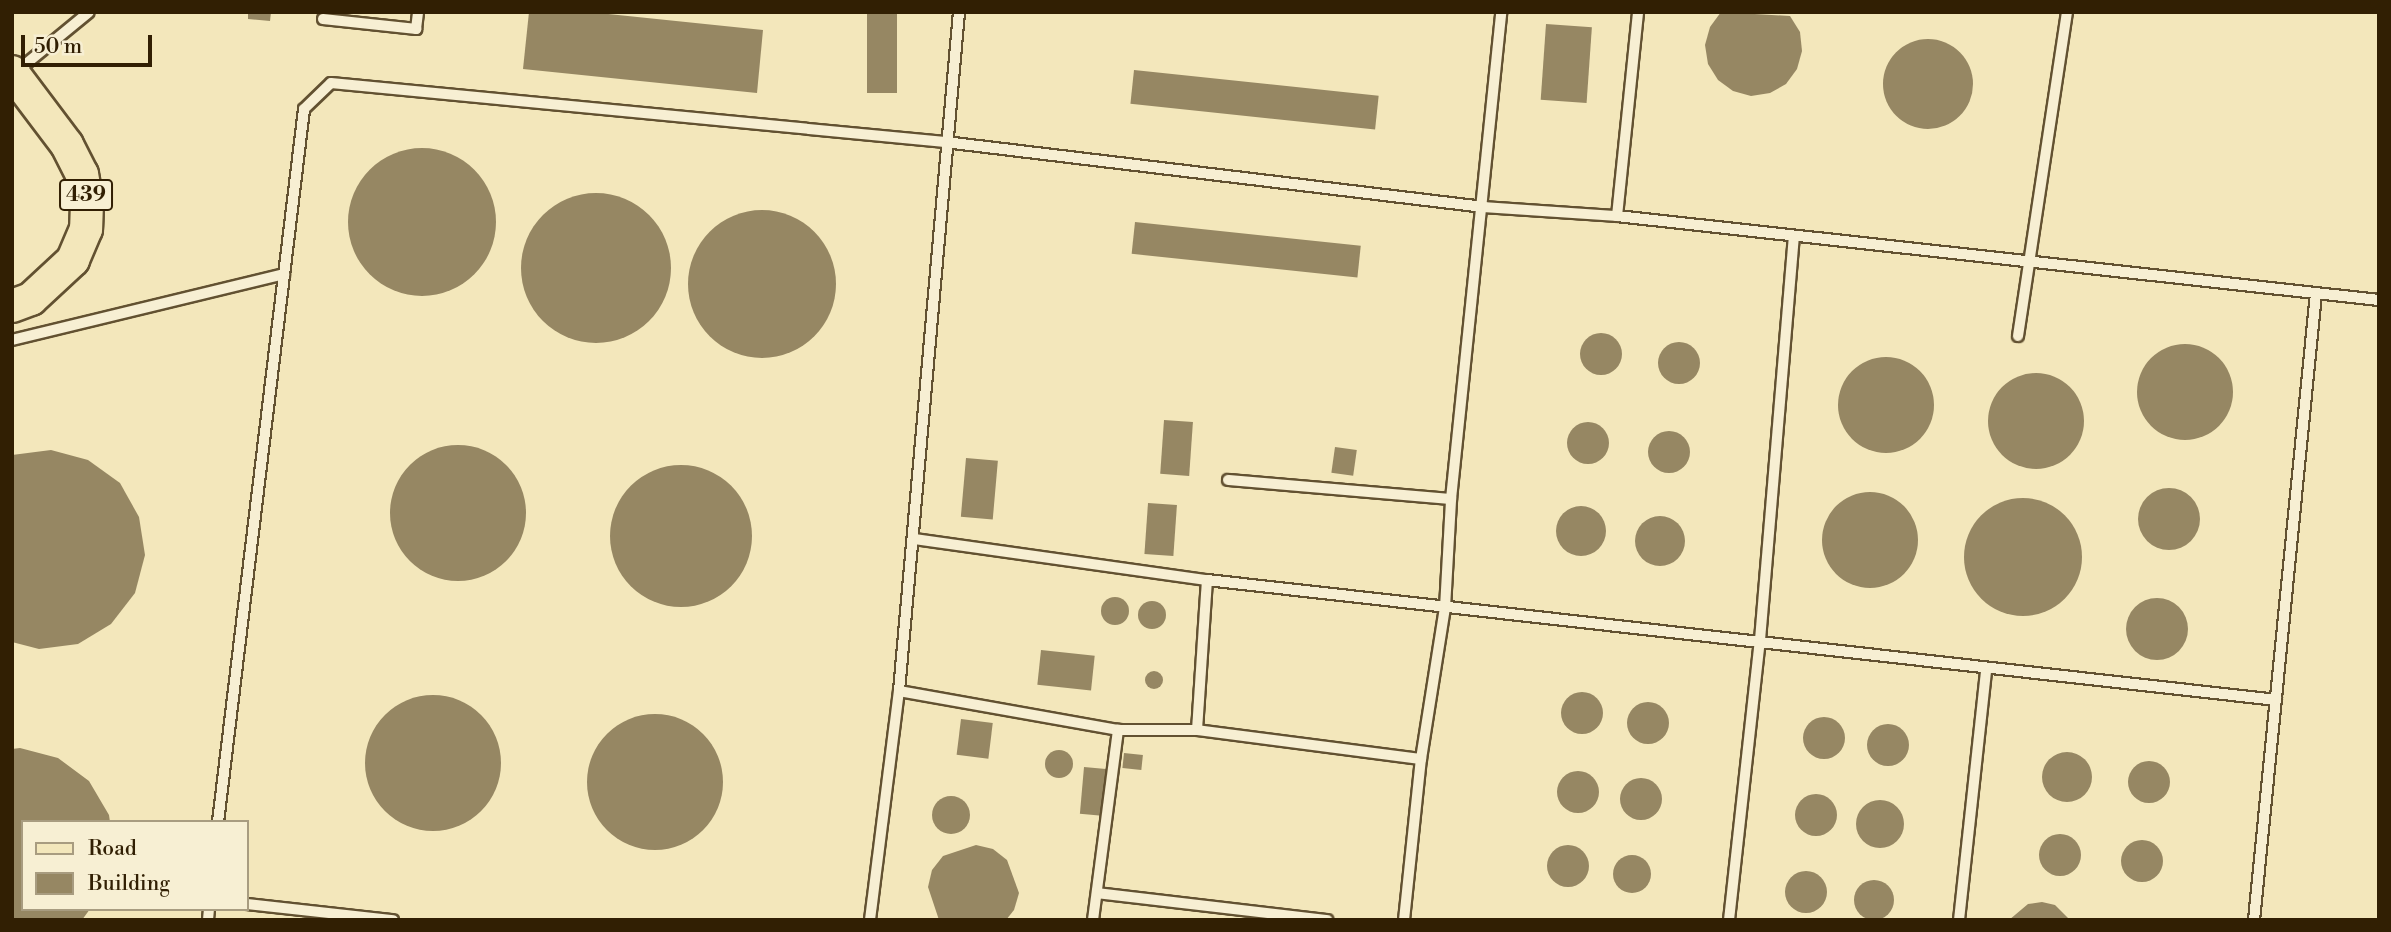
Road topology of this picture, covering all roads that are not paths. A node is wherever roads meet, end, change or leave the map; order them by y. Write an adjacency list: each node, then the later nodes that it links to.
1 (89, 12): 9 (lane)
2 (418, 12): 7 (lane)
3 (959, 12): 10 (lane)
4 (1501, 12): 11 (lane)
5 (1639, 12): 12 (lane)
6 (2067, 12): 14 (lane)
7 (359, 18): 8 (lane)
8 (323, 19)
9 (13, 73): 18 (main road, 439)
10 (945, 142): 11 (lane); 15 (lane); 23 (lane)
11 (1485, 207): 12 (lane); 22 (lane)
12 (1617, 216): 13 (lane)
13 (1794, 238): 14 (lane); 26 (lane)
14 (2027, 260): 16 (lane); 19 (lane)
15 (284, 274): 20 (lane); 33 (lane)
16 (2316, 293): 17 (lane); 29 (lane)
17 (2379, 300)
18 (12, 306)
19 (2018, 336)
20 (12, 340)
21 (1228, 480): 22 (lane)
22 (1451, 499): 25 (lane)
23 (914, 539): 24 (lane); 28 (lane)
24 (1207, 580): 25 (lane); 31 (lane)
25 (1445, 608): 26 (lane); 32 (lane)
26 (1760, 640): 27 (lane); 41 (lane)
27 (1986, 670): 29 (lane); 42 (lane)
28 (899, 691): 30 (lane); 37 (lane)
29 (2276, 700): 43 (lane)
30 (1118, 730): 31 (lane); 34 (lane)
31 (1197, 730): 32 (lane)
32 (1421, 759): 40 (lane)
33 (218, 820)
34 (1097, 893): 38 (lane); 39 (lane)
35 (248, 904): 36 (lane)
36 (393, 920)
37 (870, 920)
38 (1093, 920)
39 (1327, 920)
40 (1404, 920)
41 (1729, 920)
42 (1959, 920)
43 (2254, 920)

